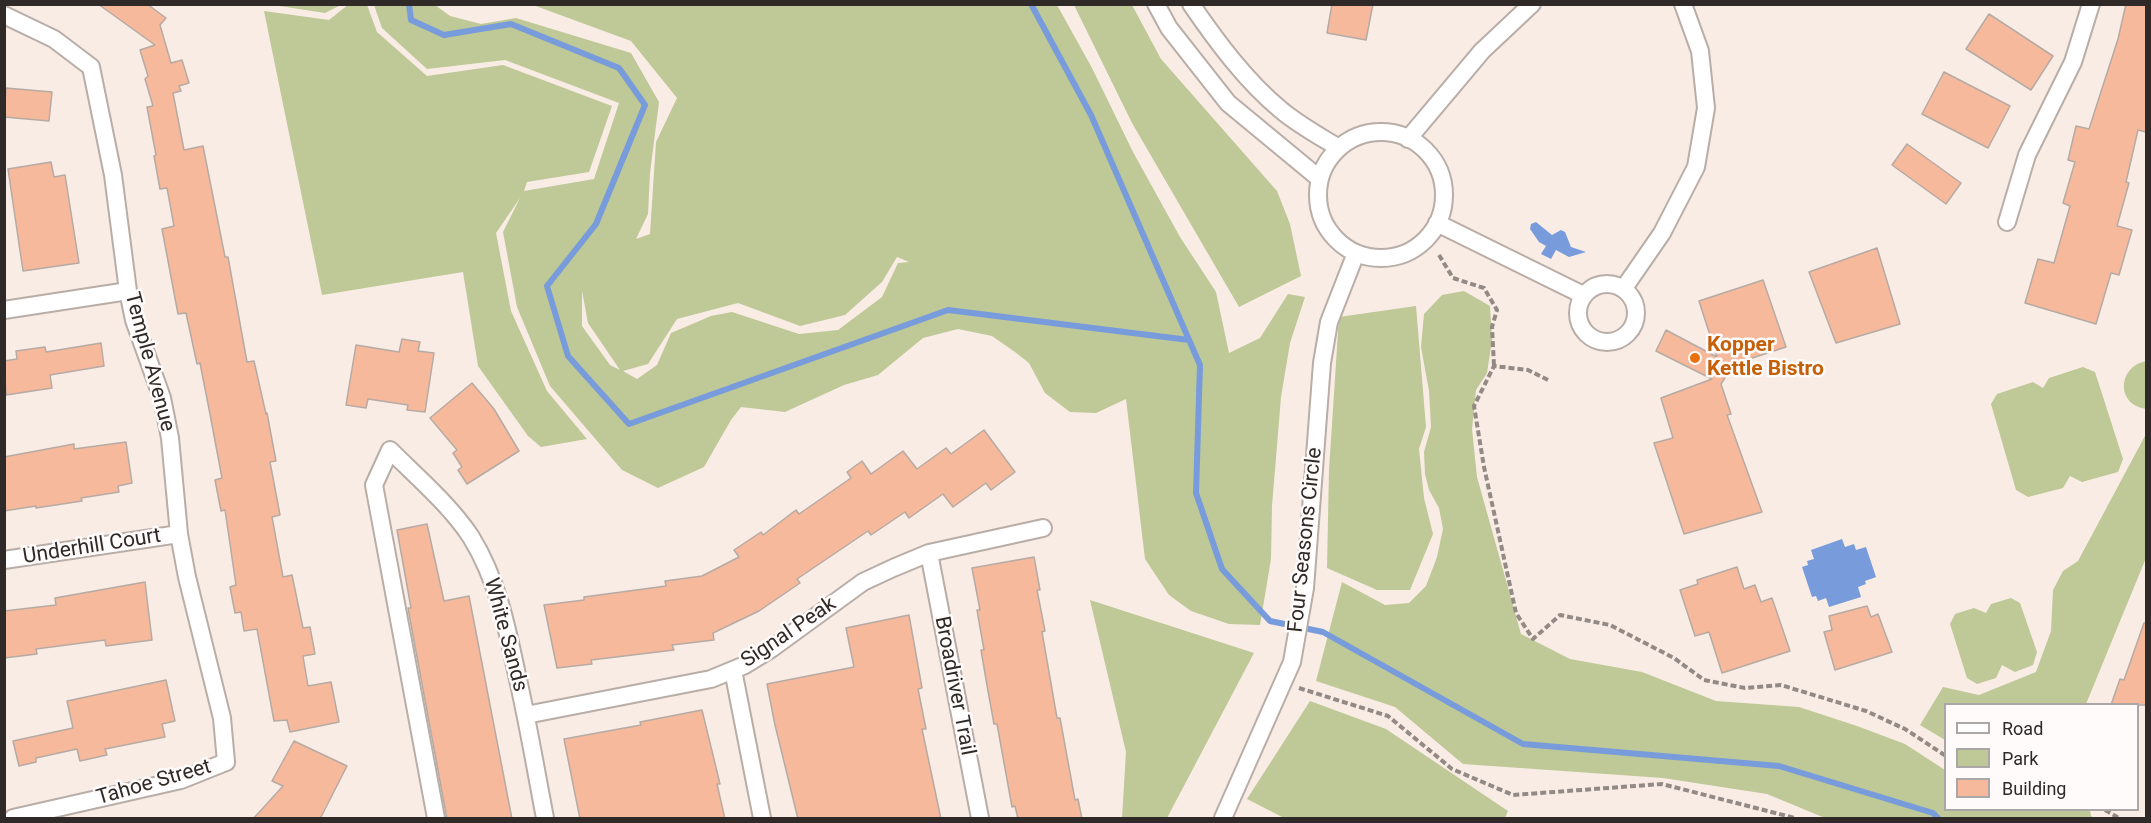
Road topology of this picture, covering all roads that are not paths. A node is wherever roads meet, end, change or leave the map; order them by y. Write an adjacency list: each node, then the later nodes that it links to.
1 (1156, 4): 9 (street)
2 (1191, 4): 8 (street)
3 (1532, 4): 7 (street)
4 (1683, 4): 13 (street)
5 (2091, 4): 10 (street)
6 (4, 15): 14 (street, Temple Avenue)
7 (1408, 139): 8 (street); 11 (street)
8 (1339, 148): 9 (street)
9 (1320, 179): 12 (street)
10 (2007, 222)
11 (1437, 223): 12 (street); 15 (street)
12 (1356, 253): 24 (street, Four Seasons Circle)
13 (1624, 288): 15 (street); 15 (street)
14 (128, 291): 16 (street); 18 (street, Temple Avenue)
15 (1583, 296)
16 (4, 310)
17 (1043, 528): 19 (street, Signal Peak)
18 (179, 534): 20 (street, Underhill Court); 23 (street, Temple Avenue)
19 (929, 553): 21 (street, Signal Peak); 29 (street, Broadriver Trail)
20 (4, 560)
21 (733, 670): 22 (street, Signal Peak); 28 (street)
22 (526, 715): 26 (street, White Sands); 27 (street, White Sands)
23 (226, 762): 25 (street, Tahoe Street)
24 (1227, 817)
25 (13, 819)
26 (436, 819)
27 (545, 819)
28 (762, 819)
29 (980, 819)

